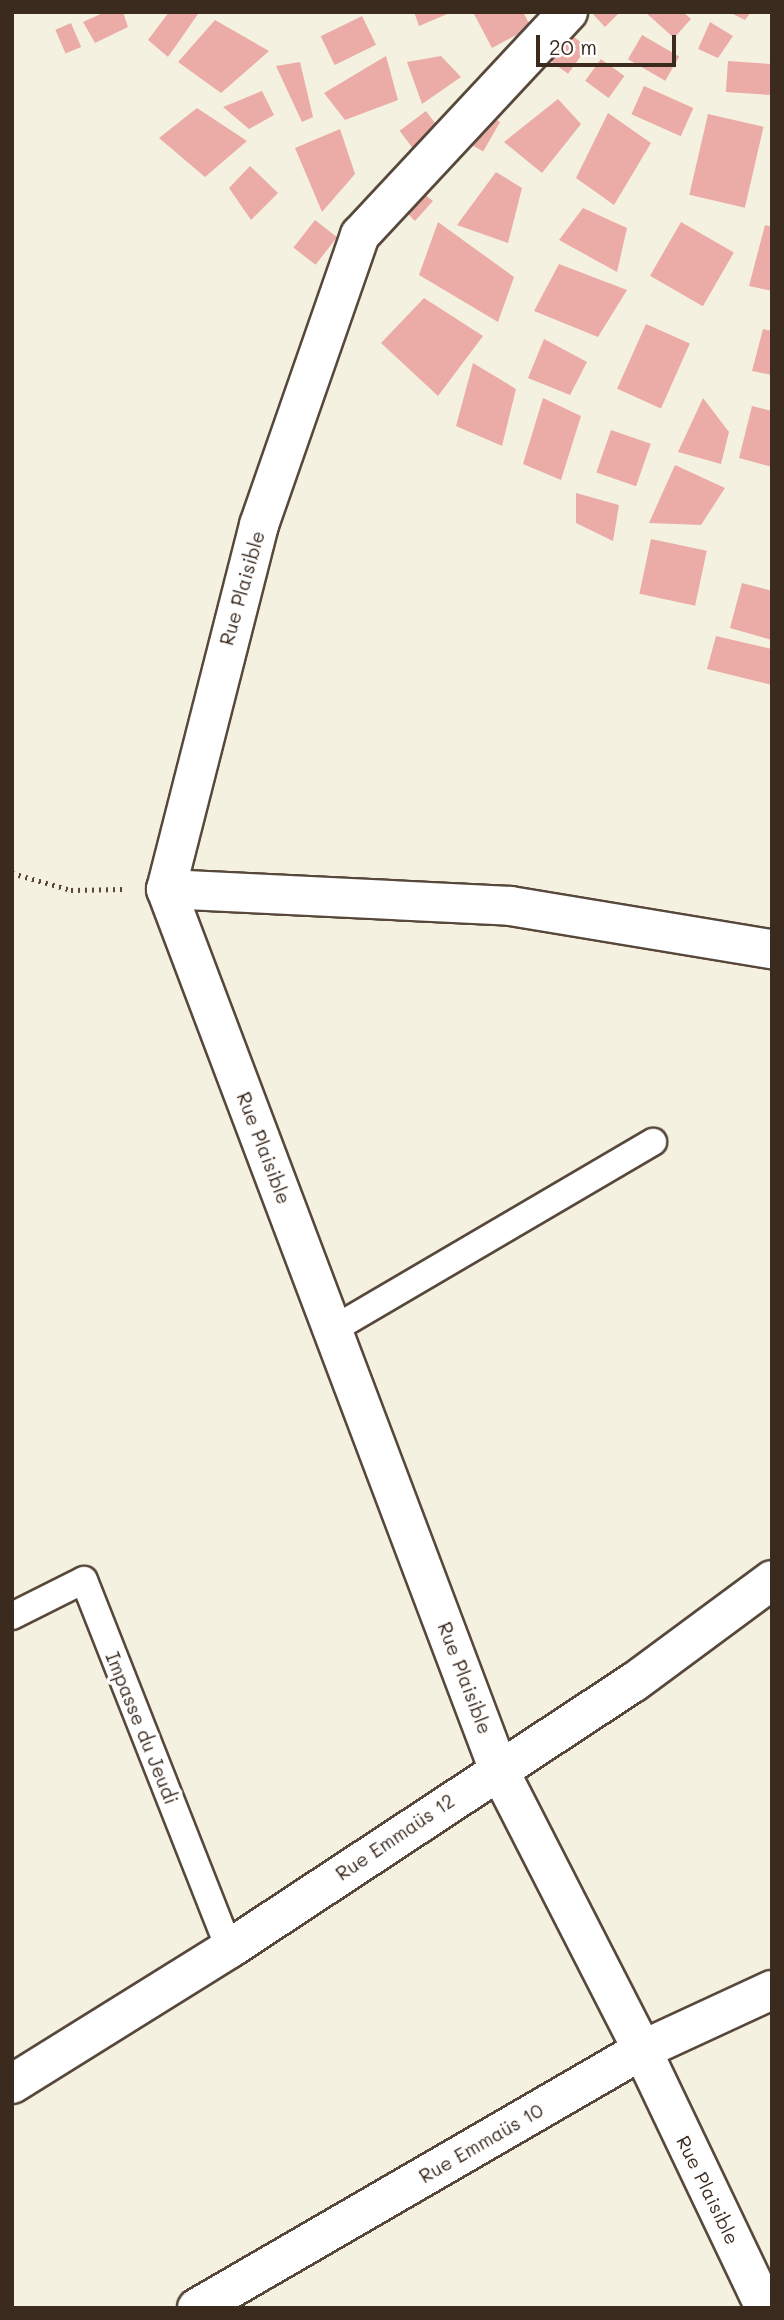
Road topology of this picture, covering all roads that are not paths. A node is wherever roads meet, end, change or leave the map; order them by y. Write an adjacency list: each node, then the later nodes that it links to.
1 (568, 12): 2 (street, Rue Plaisible)
2 (166, 889): 3 (street); 5 (street, Rue Plaisible)
3 (772, 949)
4 (653, 1142): 5 (lane)
5 (334, 1329): 8 (street, Rue Plaisible)
6 (772, 1580): 8 (street, Rue Emmaüs 12)
7 (12, 1616): 9 (lane, Impasse du Jeudi)
8 (498, 1768): 9 (street, Rue Emmaüs 12); 11 (street, Rue Plaisible)
9 (229, 1949): 12 (street, Rue Emmaüs 12)
10 (772, 1990): 11 (street, Rue Emmaüs 10)
11 (642, 2050): 13 (street, Rue Emmaüs 10); 14 (street, Rue Plaisible)
12 (12, 2084)
13 (197, 2308)
14 (765, 2308)

